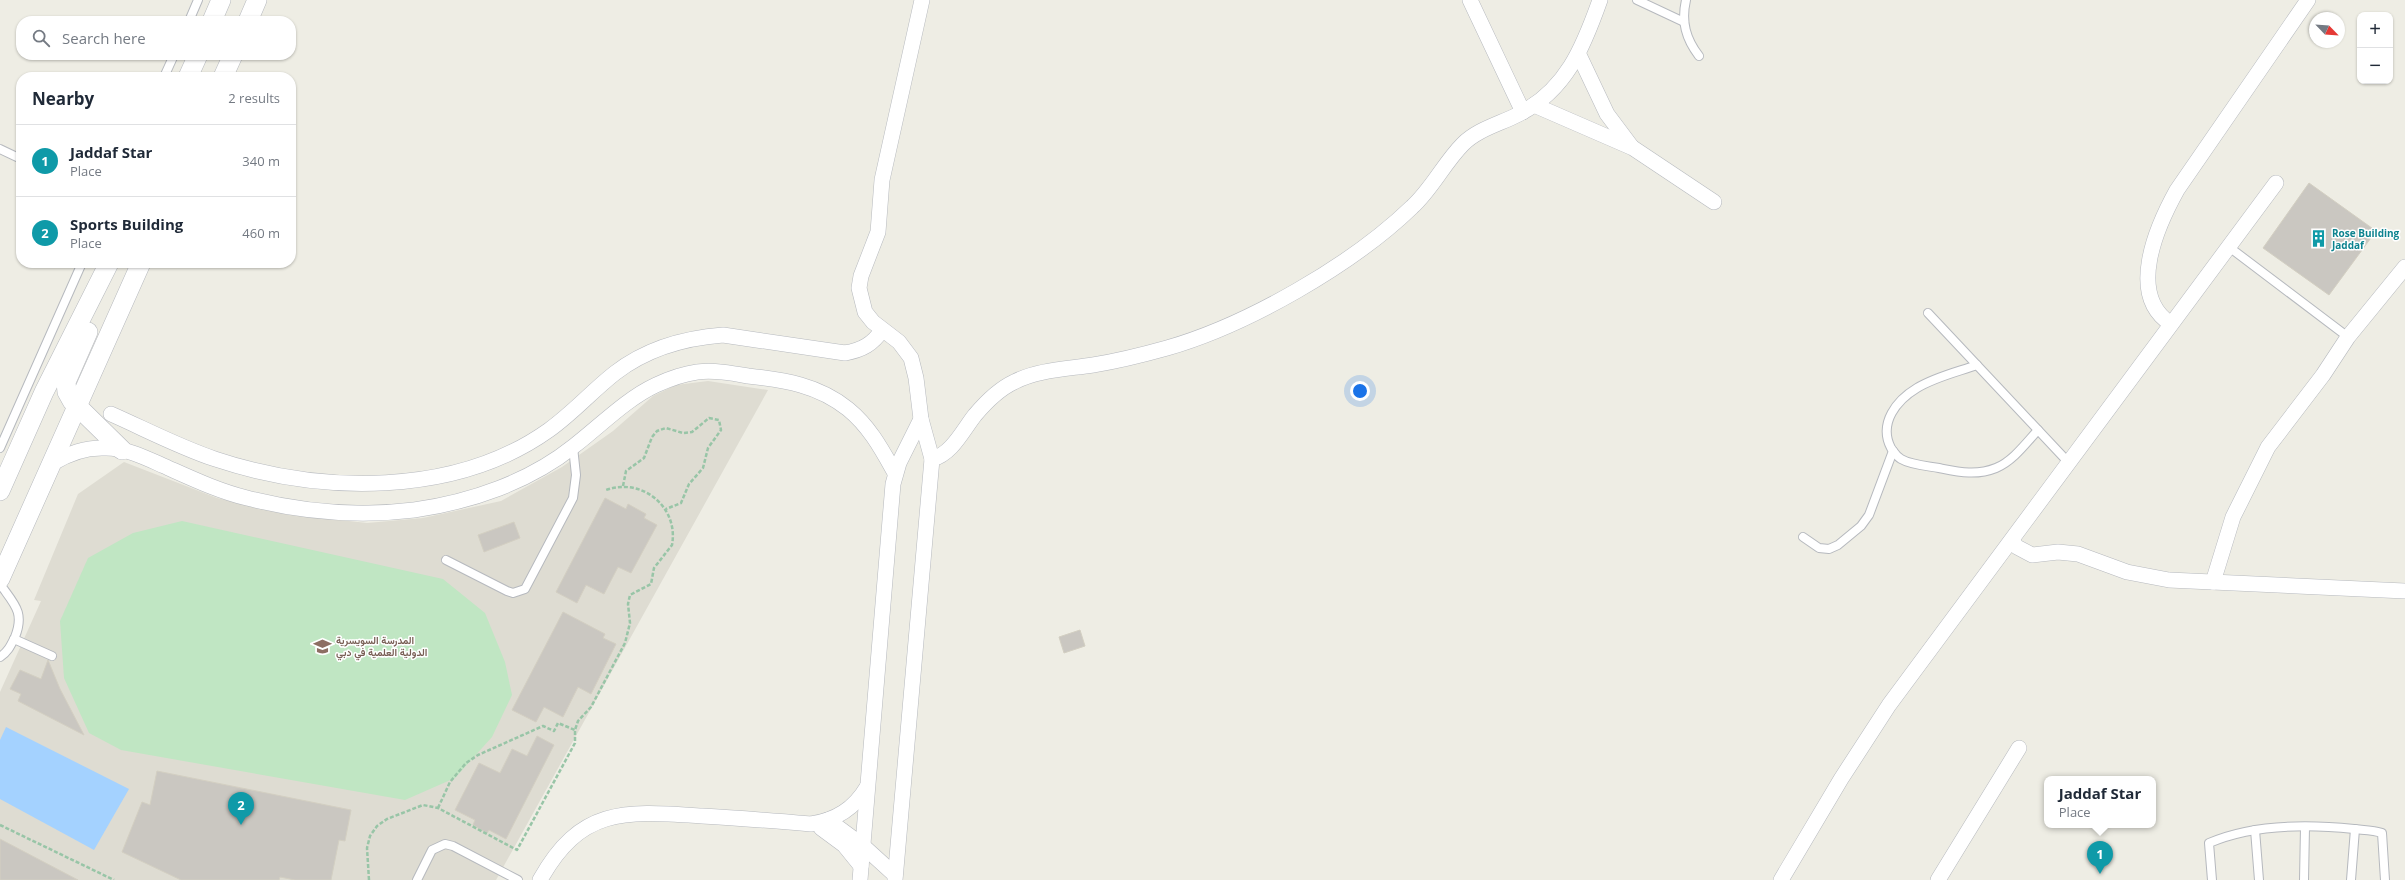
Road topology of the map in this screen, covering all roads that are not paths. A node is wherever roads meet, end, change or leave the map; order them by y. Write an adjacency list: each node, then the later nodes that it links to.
1 (198, 0): 10 (lane)
2 (221, 0): 11 (street)
3 (257, 0): 12 (street)
4 (922, 0): 35 (street)
5 (1470, 0): 22 (street)
6 (1600, 0): 14 (street)
7 (1637, 0): 13 (lane)
8 (1686, 0): 13 (lane)
9 (2308, 0): 34 (street)
10 (191, 16)
11 (214, 16)
12 (250, 16)
13 (1684, 22): 15 (lane)
14 (1579, 55): 22 (street); 23 (street)
15 (1699, 56)
16 (172, 60): 19 (lane)
17 (196, 60): 20 (street)
18 (231, 60): 21 (street)
19 (166, 72)
20 (190, 72)
21 (225, 72)
22 (1529, 108): 23 (street); 46 (street)
23 (1633, 148): 27 (street)
24 (0, 149): 25 (lane)
25 (16, 157)
26 (2276, 183): 28 (street)
27 (1714, 202)
28 (2229, 247): 34 (street); 36 (lane)
29 (2405, 267): 36 (street)
30 (80, 268): 43 (lane)
31 (139, 268): 38 (street)
32 (106, 270): 38 (street); 50 (street)
33 (1928, 313): 37 (lane)
34 (2171, 324): 47 (street)
35 (882, 330): 39 (street); 40 (street)
36 (2348, 338): 55 (street)
37 (1977, 364): 41 (lane); 45 (lane)
38 (78, 406): 44 (street); 48 (street)
39 (111, 414)
40 (921, 419): 46 (street); 49 (street)
41 (2038, 430): 45 (lane); 47 (lane)
42 (573, 447): 44 (street); 49 (street); 53 (lane)
43 (0, 448)
44 (122, 450): 48 (street)
45 (1893, 451): 51 (lane)
46 (932, 459): 70 (street)
47 (2069, 463): 52 (street)
48 (53, 464): 54 (street)
49 (895, 473): 62 (street)
50 (0, 491)
51 (1803, 537)
52 (2012, 541): 55 (street); 74 (street)
53 (446, 560)
54 (0, 579)
55 (2213, 582): 57 (street)
56 (0, 584): 58 (lane)
57 (2405, 591)
58 (14, 639): 59 (lane); 60 (lane)
59 (52, 656)
60 (0, 657)
61 (2019, 748): 75 (street)
62 (868, 787): 63 (street); 68 (street)
63 (828, 820): 64 (street); 68 (street)
64 (811, 824): 69 (street); 73 (street)
65 (2305, 827): 66 (lane); 67 (lane); 78 (lane)
66 (2355, 829): 79 (lane); 80 (lane)
67 (2255, 830): 76 (lane); 77 (lane)
68 (862, 845): 69 (street); 70 (street)
69 (860, 873)
70 (895, 877)
71 (417, 880): 72 (lane)
72 (518, 880)
73 (540, 880)
74 (1781, 880)
75 (1938, 880)
76 (2212, 880)
77 (2259, 880)
78 (2304, 880)
79 (2351, 880)
80 (2385, 880)

